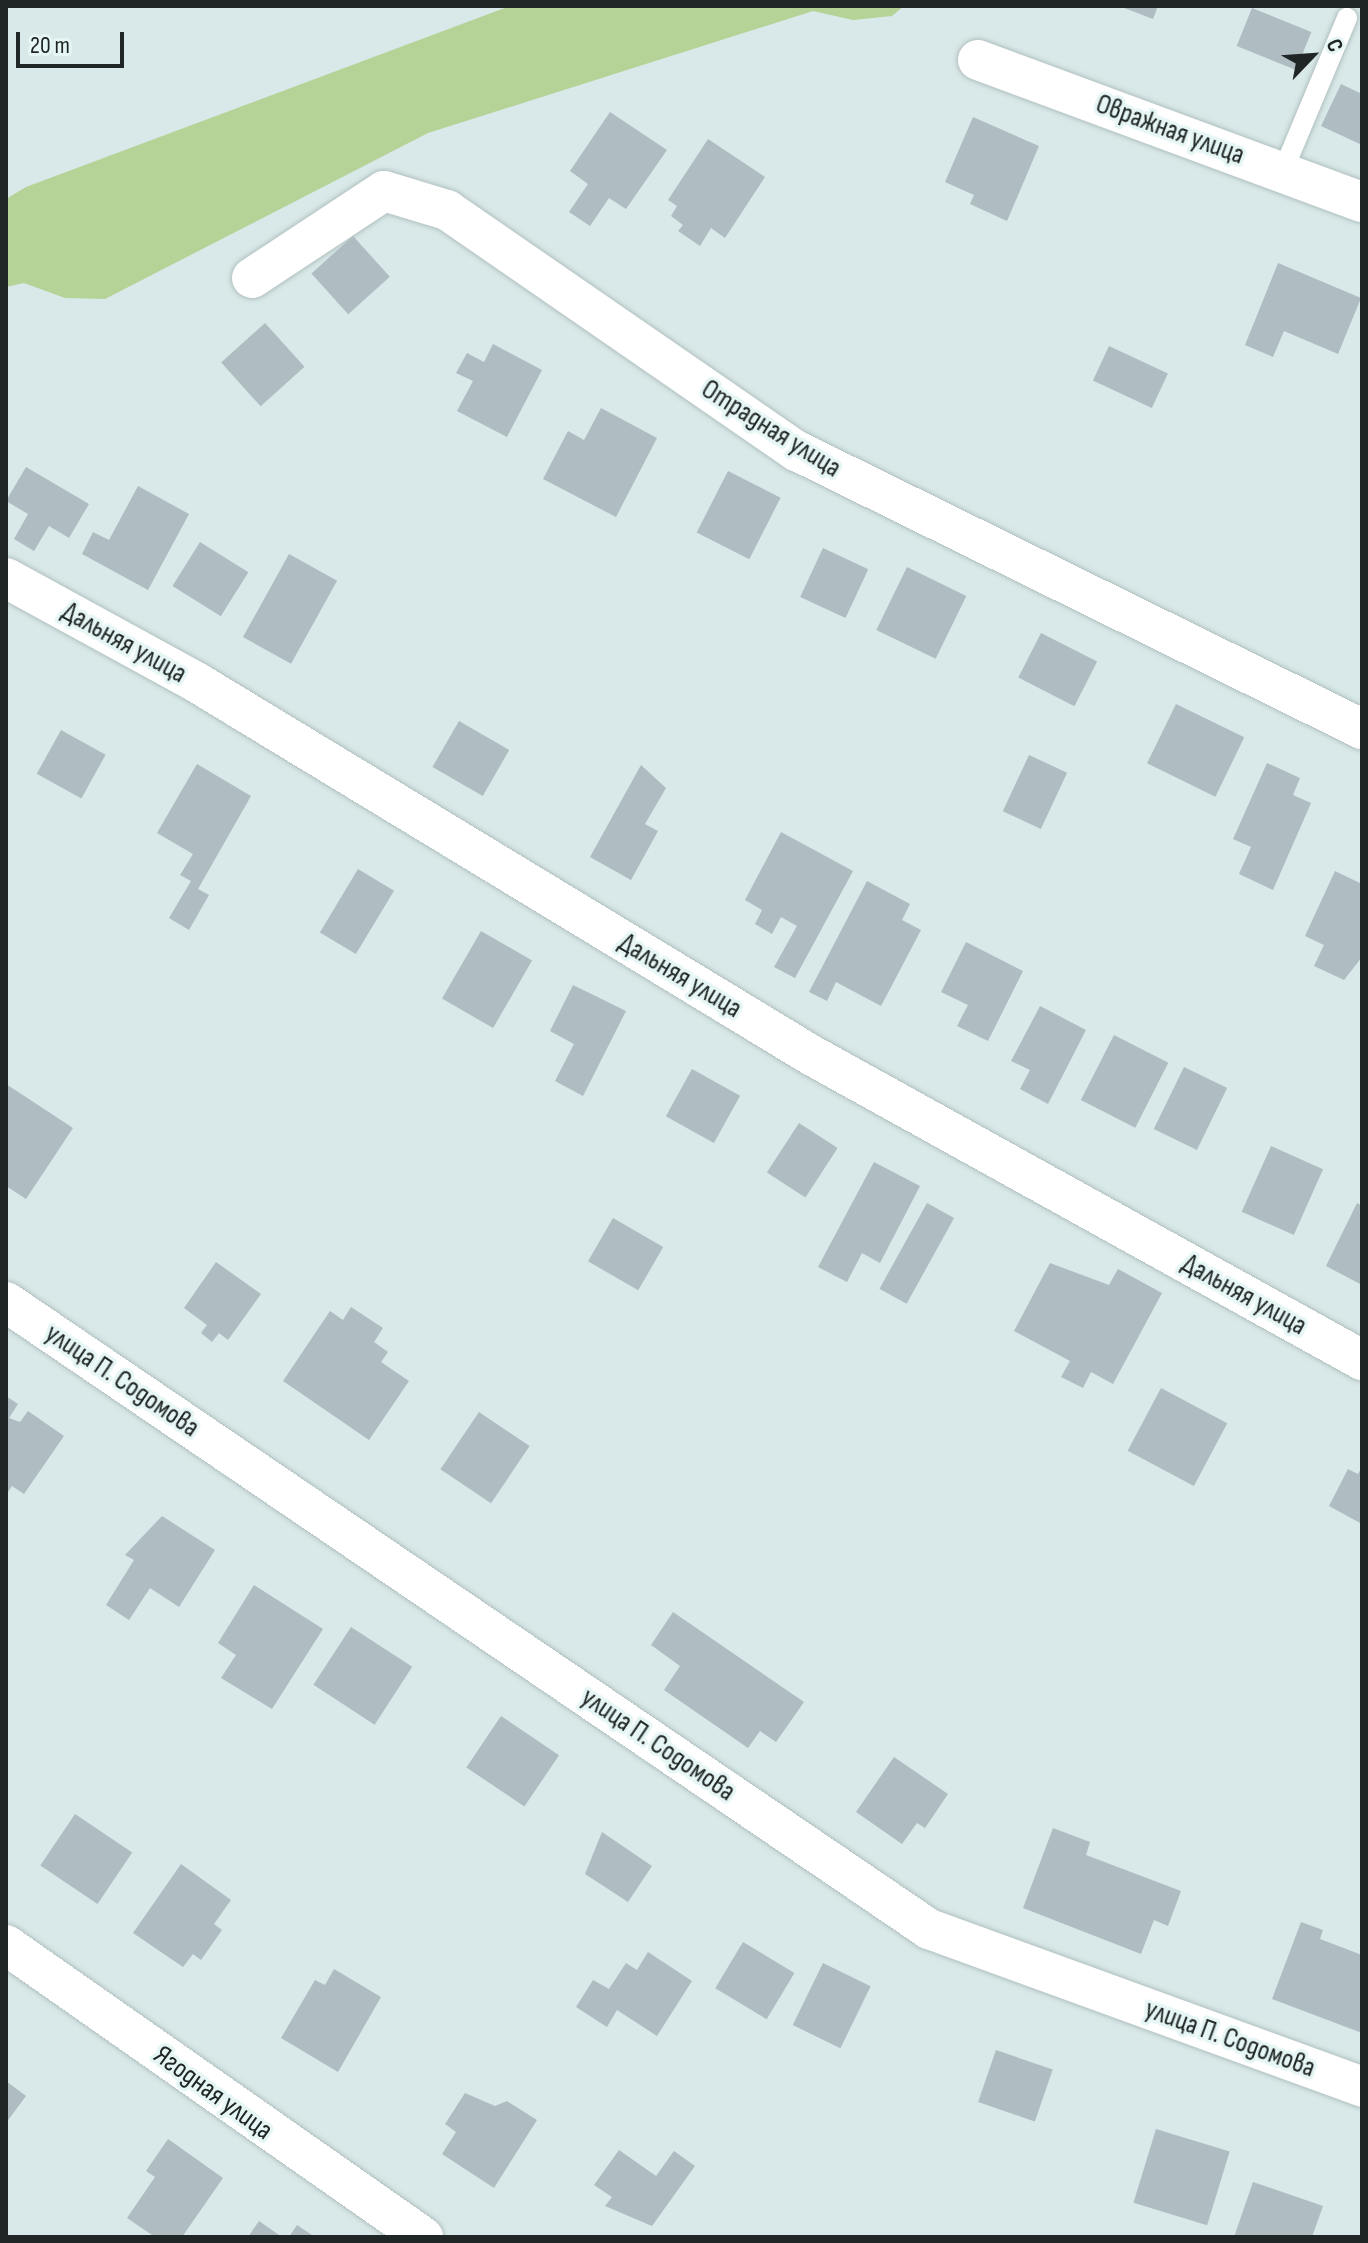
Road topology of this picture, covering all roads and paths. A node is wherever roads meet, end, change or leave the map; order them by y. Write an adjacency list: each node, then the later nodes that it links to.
1 (1347, 18): 3 (lane)
2 (978, 60): 3 (street, Овражная улица)
3 (1283, 171): 4 (street, Овражная улица)
4 (1362, 202)
5 (252, 278): 7 (street, Отрадная улица)
6 (6, 578): 9 (street, Дальняя улица)
7 (1362, 729)
8 (6, 1302): 11 (street, улица П. Содомова)
9 (1362, 1360)
10 (6, 1945): 12 (street, Ягодная улица)
11 (1362, 2087)
12 (423, 2237)

